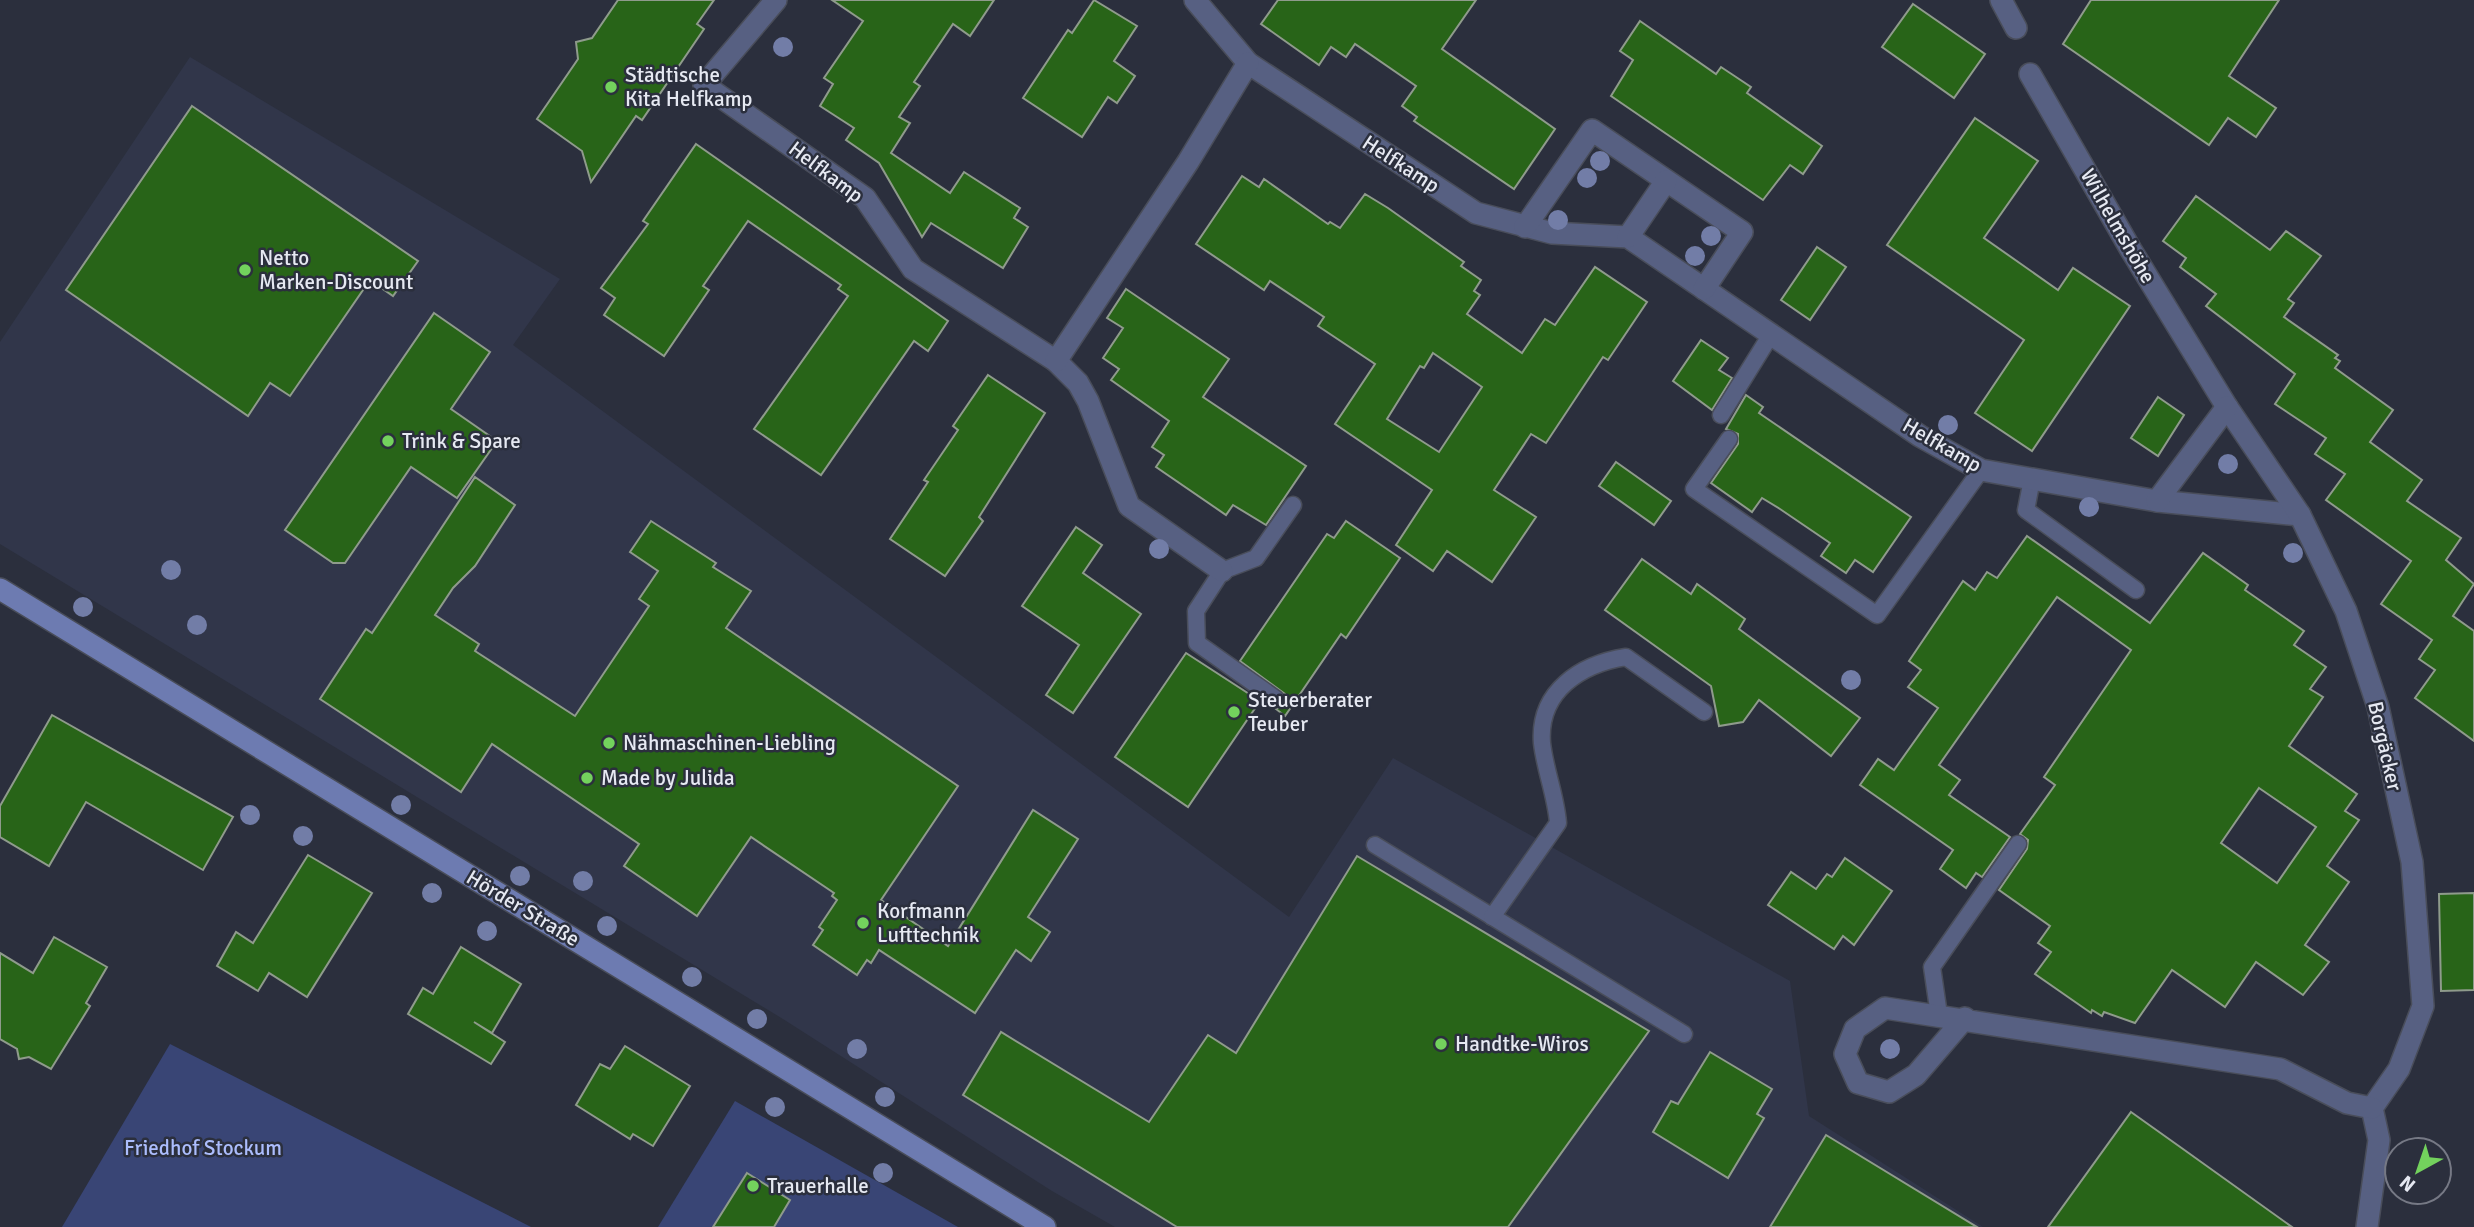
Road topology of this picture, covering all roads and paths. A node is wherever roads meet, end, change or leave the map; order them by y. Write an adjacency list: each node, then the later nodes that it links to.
1 (775, 0): 12 (street, Helfkamp)
2 (1195, 0): 5 (street, Helfkamp)
3 (2001, 0): 4 (street)
4 (2016, 28)
5 (1248, 62): 8 (street, Helfkamp); 12 (street)
6 (2030, 74): 13 (street, Wilhelmshöhe)
7 (1666, 180): 8 (street); 9 (street); 10 (street)
8 (1525, 227): 9 (street, Helfkamp)
9 (1628, 237): 10 (street, Helfkamp)
10 (1704, 289): 11 (street, Helfkamp)
11 (1770, 336): 15 (lane); 17 (street, Helfkamp)
12 (1056, 360): 22 (street, Helfkamp)
13 (2209, 377): 14 (street, Borgäcker)
14 (2227, 407): 19 (street); 21 (street, Borgäcker)
15 (1720, 415)
16 (1729, 439): 17 (lane)
17 (1981, 470): 18 (street, Helfkamp)
18 (2032, 479): 19 (street, Helfkamp); 24 (lane)
19 (2158, 501): 21 (street, Helfkamp)
20 (1293, 505): 22 (lane)
21 (2300, 515): 33 (street, Borgäcker)
22 (1222, 572): 25 (lane)
23 (0, 589): 34 (main road, Hörder Straße)
24 (2136, 590)
25 (1276, 699)
26 (1704, 712): 29 (lane)
27 (2018, 844): 30 (lane)
28 (1376, 845): 29 (lane)
29 (1492, 917): 32 (lane)
30 (1939, 1015): 31 (street); 31 (street)
31 (1965, 1018): 33 (street)
32 (1684, 1034)
33 (2372, 1108): 35 (street)
34 (1045, 1227)
35 (2367, 1227)

